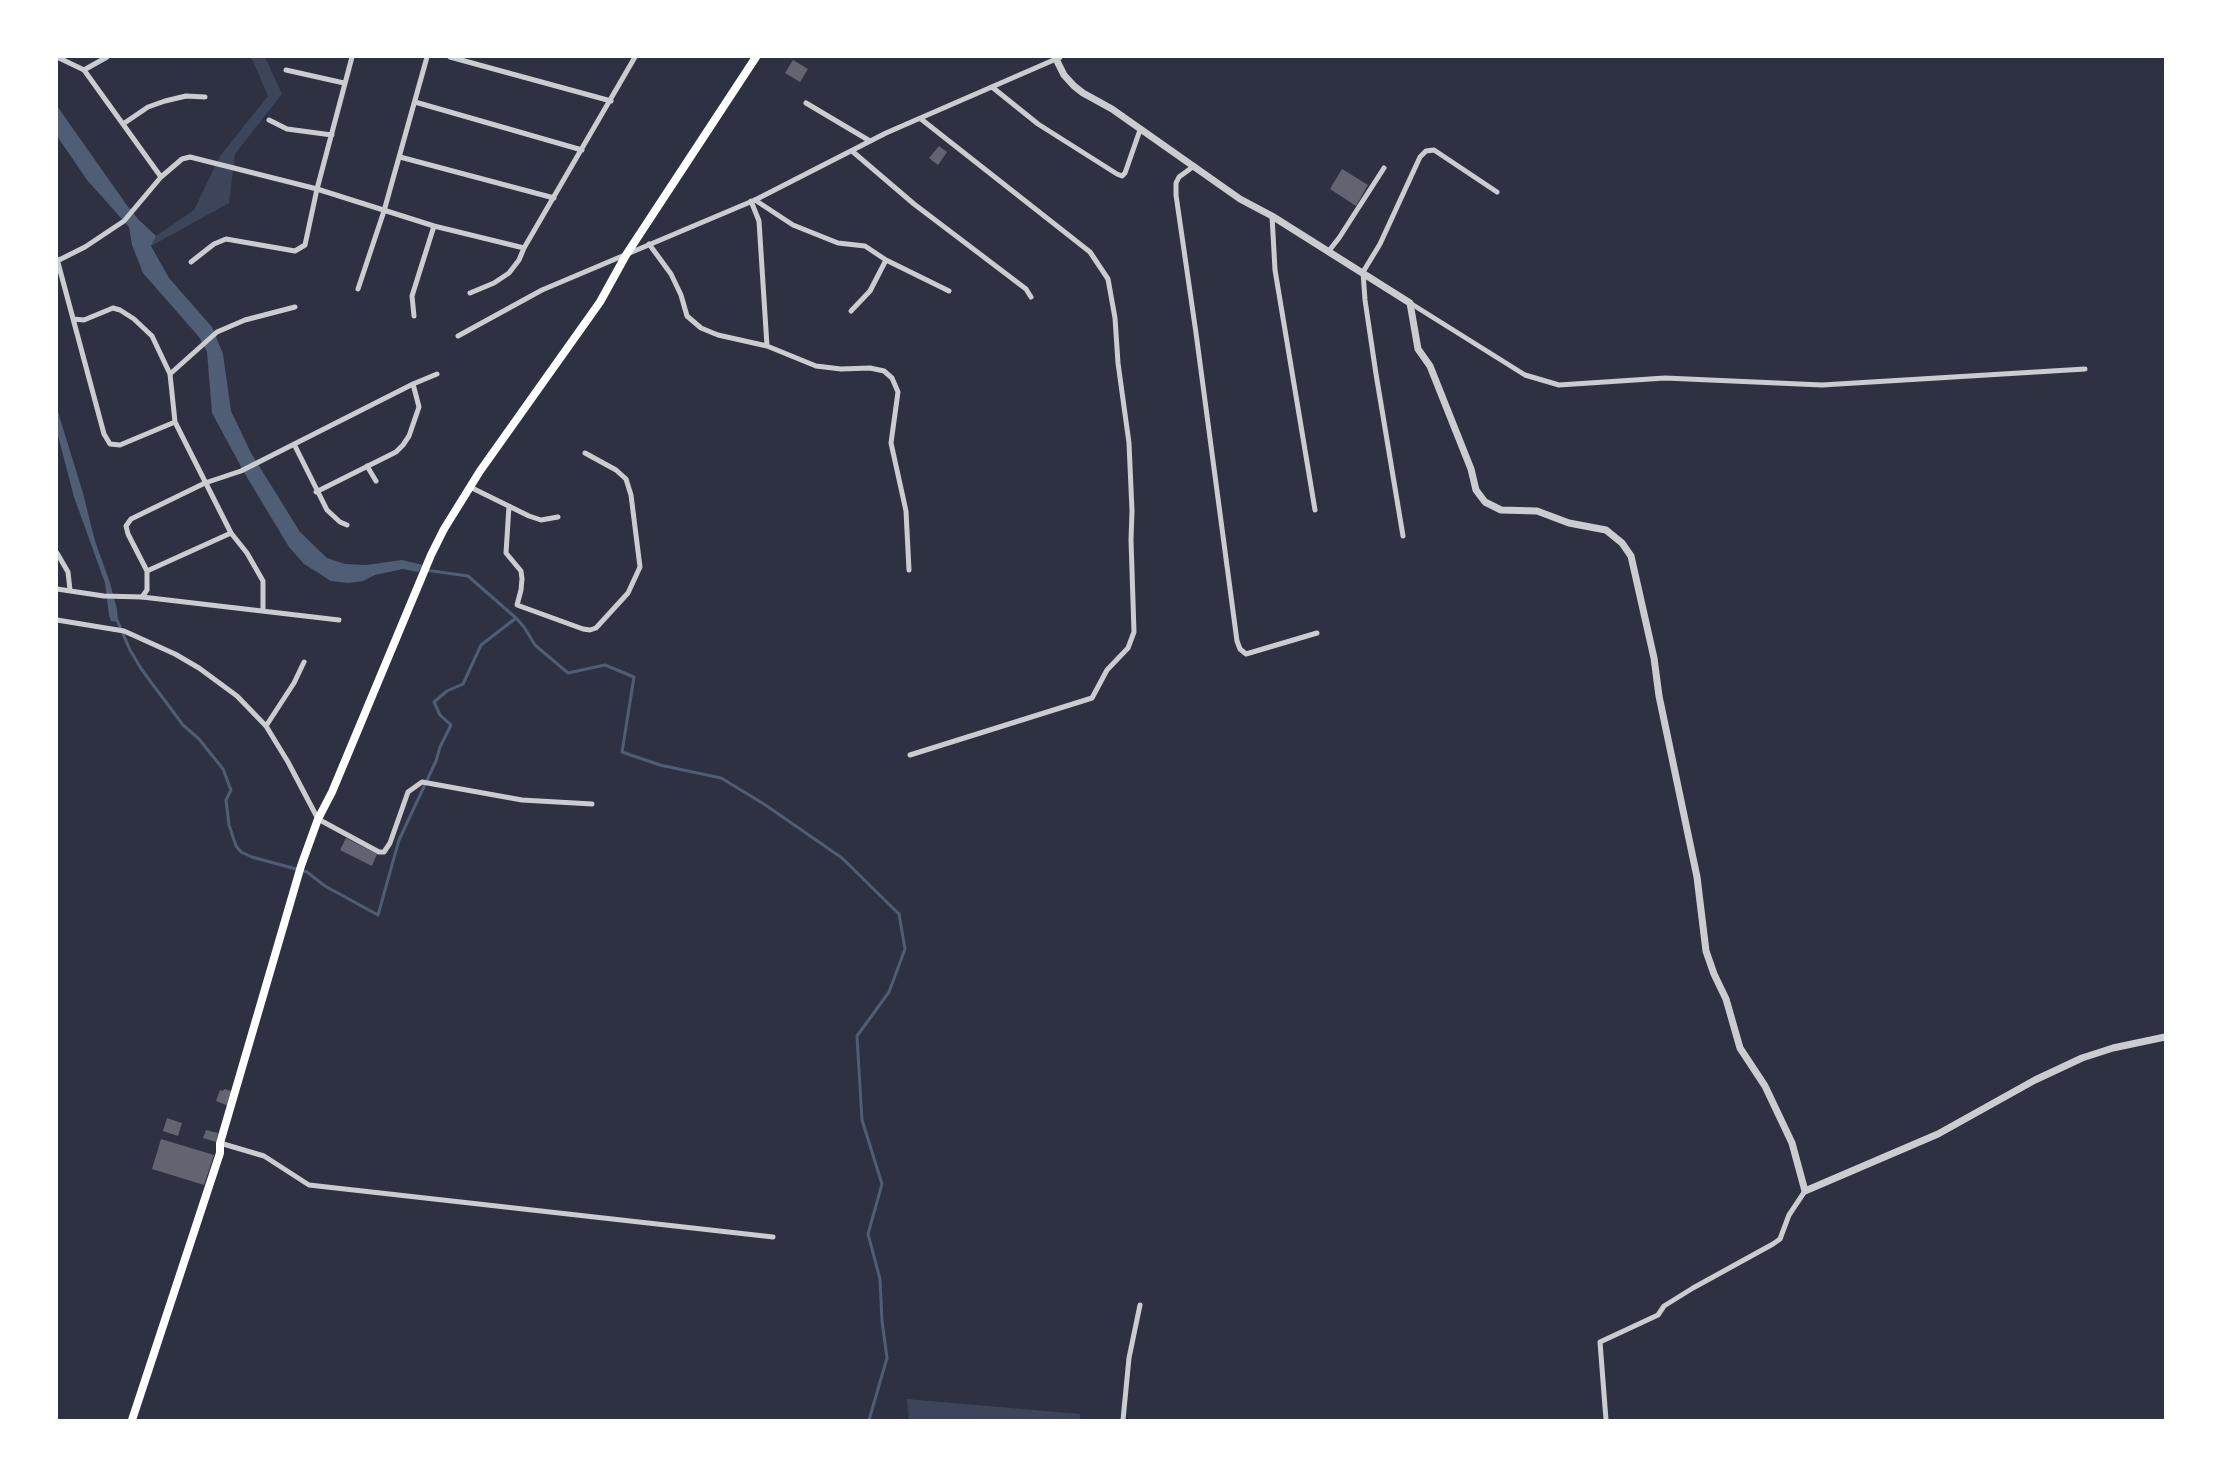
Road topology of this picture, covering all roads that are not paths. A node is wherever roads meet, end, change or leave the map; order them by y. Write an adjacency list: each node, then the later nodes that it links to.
1 (57, 57): 9 (street)
2 (107, 57): 9 (street)
3 (352, 57): 11 (street)
4 (427, 57): 15 (street)
5 (450, 57): 14 (street)
6 (635, 57): 14 (street)
7 (756, 57): 39 (main road)
8 (1058, 58): 12 (street); 20 (street)
9 (84, 70): 19 (street)
10 (286, 70): 11 (street)
11 (344, 83): 21 (street)
12 (992, 87): 17 (street); 20 (street)
13 (205, 96): 19 (street)
14 (611, 100): 23 (street)
15 (415, 102): 23 (street); 25 (street)
16 (806, 103): 22 (street)
17 (921, 119): 22 (street); 85 (street)
18 (269, 120): 21 (street)
19 (123, 124): 28 (street)
20 (1140, 130): 26 (street)
21 (332, 135): 29 (street)
22 (870, 141): 24 (street)
23 (582, 150): 31 (street)
24 (852, 152): 32 (street); 47 (street)
25 (400, 157): 31 (street); 33 (street)
26 (1194, 166): 34 (street); 82 (street)
27 (1384, 168): 38 (street)
28 (162, 177): 29 (street); 40 (street)
29 (317, 189): 33 (street); 42 (street)
30 (1497, 192): 43 (street)
31 (554, 198): 37 (street)
32 (753, 200): 36 (street); 41 (street); 54 (street)
33 (384, 211): 35 (street); 44 (street)
34 (1272, 216): 38 (street); 68 (street)
35 (434, 226): 37 (street); 51 (street)
36 (649, 244): 39 (street); 54 (street)
37 (524, 248): 46 (street)
38 (1328, 252): 43 (street)
39 (626, 255): 53 (street); 65 (main road)
40 (57, 260): 52 (street)
41 (886, 260): 45 (street); 50 (street)
42 (191, 262)
43 (1363, 272): 48 (street); 72 (street)
44 (358, 289)
45 (949, 291)
46 (470, 293)
47 (1031, 297)
48 (1410, 303): 55 (street); 90 (street)
49 (295, 308): 56 (street)
50 (852, 311)
51 (414, 316)
52 (73, 320): 56 (street); 59 (street)
53 (458, 336)
54 (767, 346): 74 (street)
55 (2085, 369)
56 (170, 374): 59 (street)
57 (437, 374): 58 (street)
58 (413, 384): 60 (street); 62 (street)
59 (175, 422): 64 (street)
60 (294, 444): 64 (street); 66 (street)
61 (585, 453): 67 (street)
62 (367, 466): 63 (street); 66 (street)
63 (376, 481)
64 (205, 483): 71 (street); 75 (street)
65 (470, 487): 67 (street); 87 (main road)
66 (316, 492): 70 (street)
67 (509, 506): 69 (street)
68 (1315, 510)
69 (558, 517)
70 (347, 525)
71 (231, 533): 75 (street); 79 (street)
72 (1403, 536)
73 (57, 553): 77 (street)
74 (909, 570)
75 (147, 571): 78 (street)
76 (57, 589): 77 (street)
77 (70, 590): 78 (street)
78 (142, 597): 79 (street)
79 (263, 610): 81 (street)
80 (57, 620): 84 (street)
81 (339, 620)
82 (1317, 633)
83 (304, 662): 84 (street)
84 (266, 726): 87 (street)
85 (910, 755)
86 (592, 804): 87 (street)
87 (318, 819): 89 (main road)
88 (2165, 1037): 90 (street)
89 (220, 1143): 91 (street); 93 (main road)
90 (1805, 1191): 95 (street)
91 (774, 1237)
92 (1140, 1305): 94 (street)
93 (132, 1420)
94 (1123, 1420)
95 (1606, 1420)

